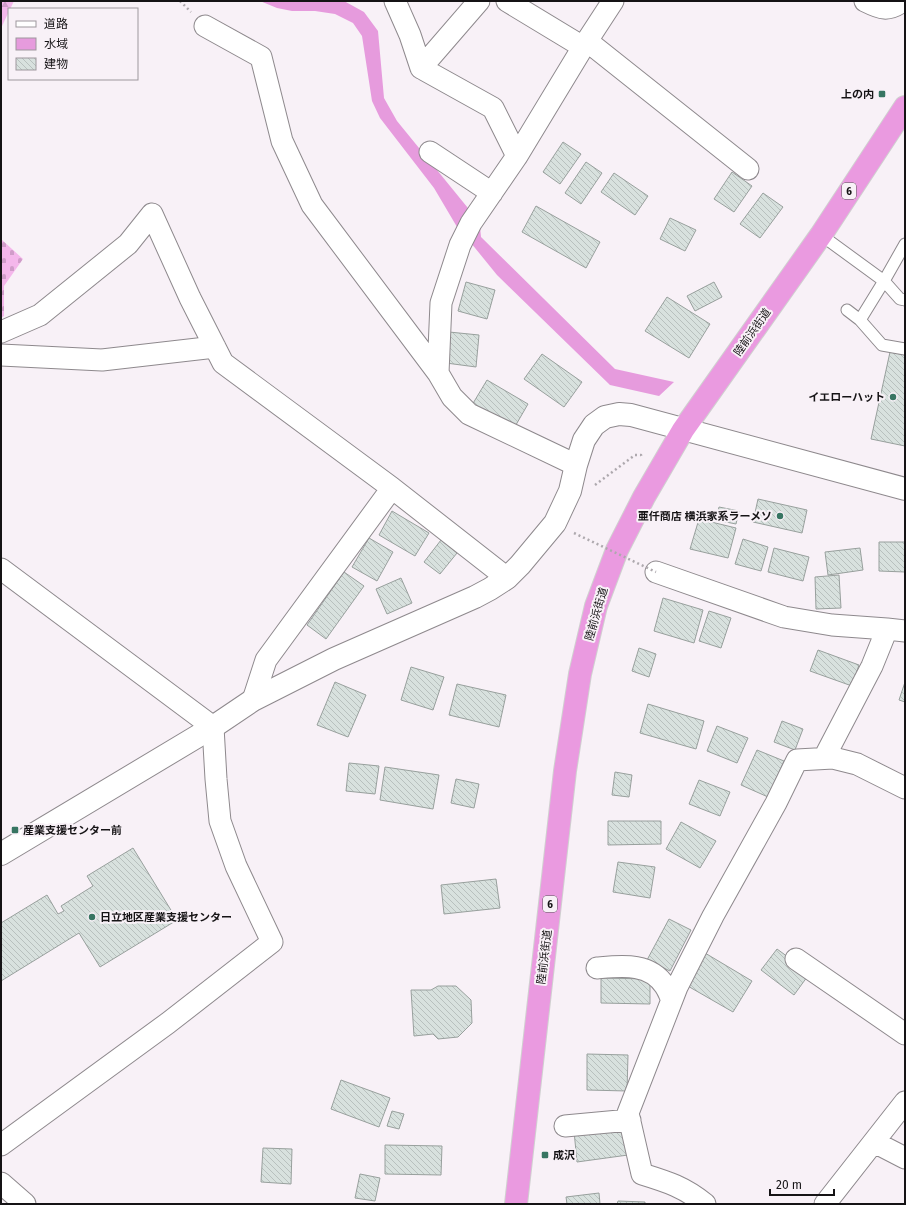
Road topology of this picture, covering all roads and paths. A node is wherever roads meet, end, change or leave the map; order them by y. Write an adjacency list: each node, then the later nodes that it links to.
1 (395, 1): 9 (street)
2 (479, 1): 9 (street)
3 (507, 1): 8 (street)
4 (614, 1): 8 (street)
5 (865, 1): 6 (street)
6 (903, 1)
7 (205, 26): 25 (street)
8 (585, 44): 12 (street); 13 (street)
9 (421, 68): 12 (street)
10 (905, 107): 15 (highway, 陸前浜街道 / 6)
11 (430, 152): 14 (street)
12 (517, 156): 14 (street)
13 (748, 170)
14 (492, 193): 25 (street)
15 (820, 235): 17 (lane); 26 (highway, 陸前浜街道 / 6)
16 (905, 244): 17 (lane)
17 (884, 281): 18 (lane); 20 (lane)
18 (905, 300)
19 (847, 310): 20 (lane)
20 (860, 320): 23 (lane)
21 (1, 332): 22 (street)
22 (215, 347): 24 (street); 28 (street)
23 (905, 350)
24 (1, 355)
25 (438, 373): 27 (street)
26 (683, 430): 27 (street); 29 (street); 52 (highway, 陸前浜街道 / 6)
27 (576, 465): 33 (street)
28 (392, 488): 33 (street); 35 (street)
29 (905, 489)
30 (574, 533): 32 (path, bridge)
31 (1, 570): 36 (street)
32 (656, 572): 34 (street)
33 (506, 578): 35 (street)
34 (896, 630): 37 (street)
35 (252, 700): 36 (street)
36 (213, 727): 39 (street); 48 (street)
37 (824, 758): 38 (street); 42 (street)
38 (905, 788)
39 (1, 854)
40 (796, 959): 43 (street)
41 (597, 968): 42 (street)
42 (672, 1000): 45 (street)
43 (905, 1034)
44 (905, 1102): 47 (street)
45 (630, 1120): 46 (street); 53 (street)
46 (565, 1126)
47 (874, 1142): 49 (street); 54 (street)
48 (1, 1145)
49 (905, 1158)
50 (1, 1183): 51 (street)
51 (25, 1204)
52 (516, 1204)
53 (706, 1204)
54 (825, 1204)

